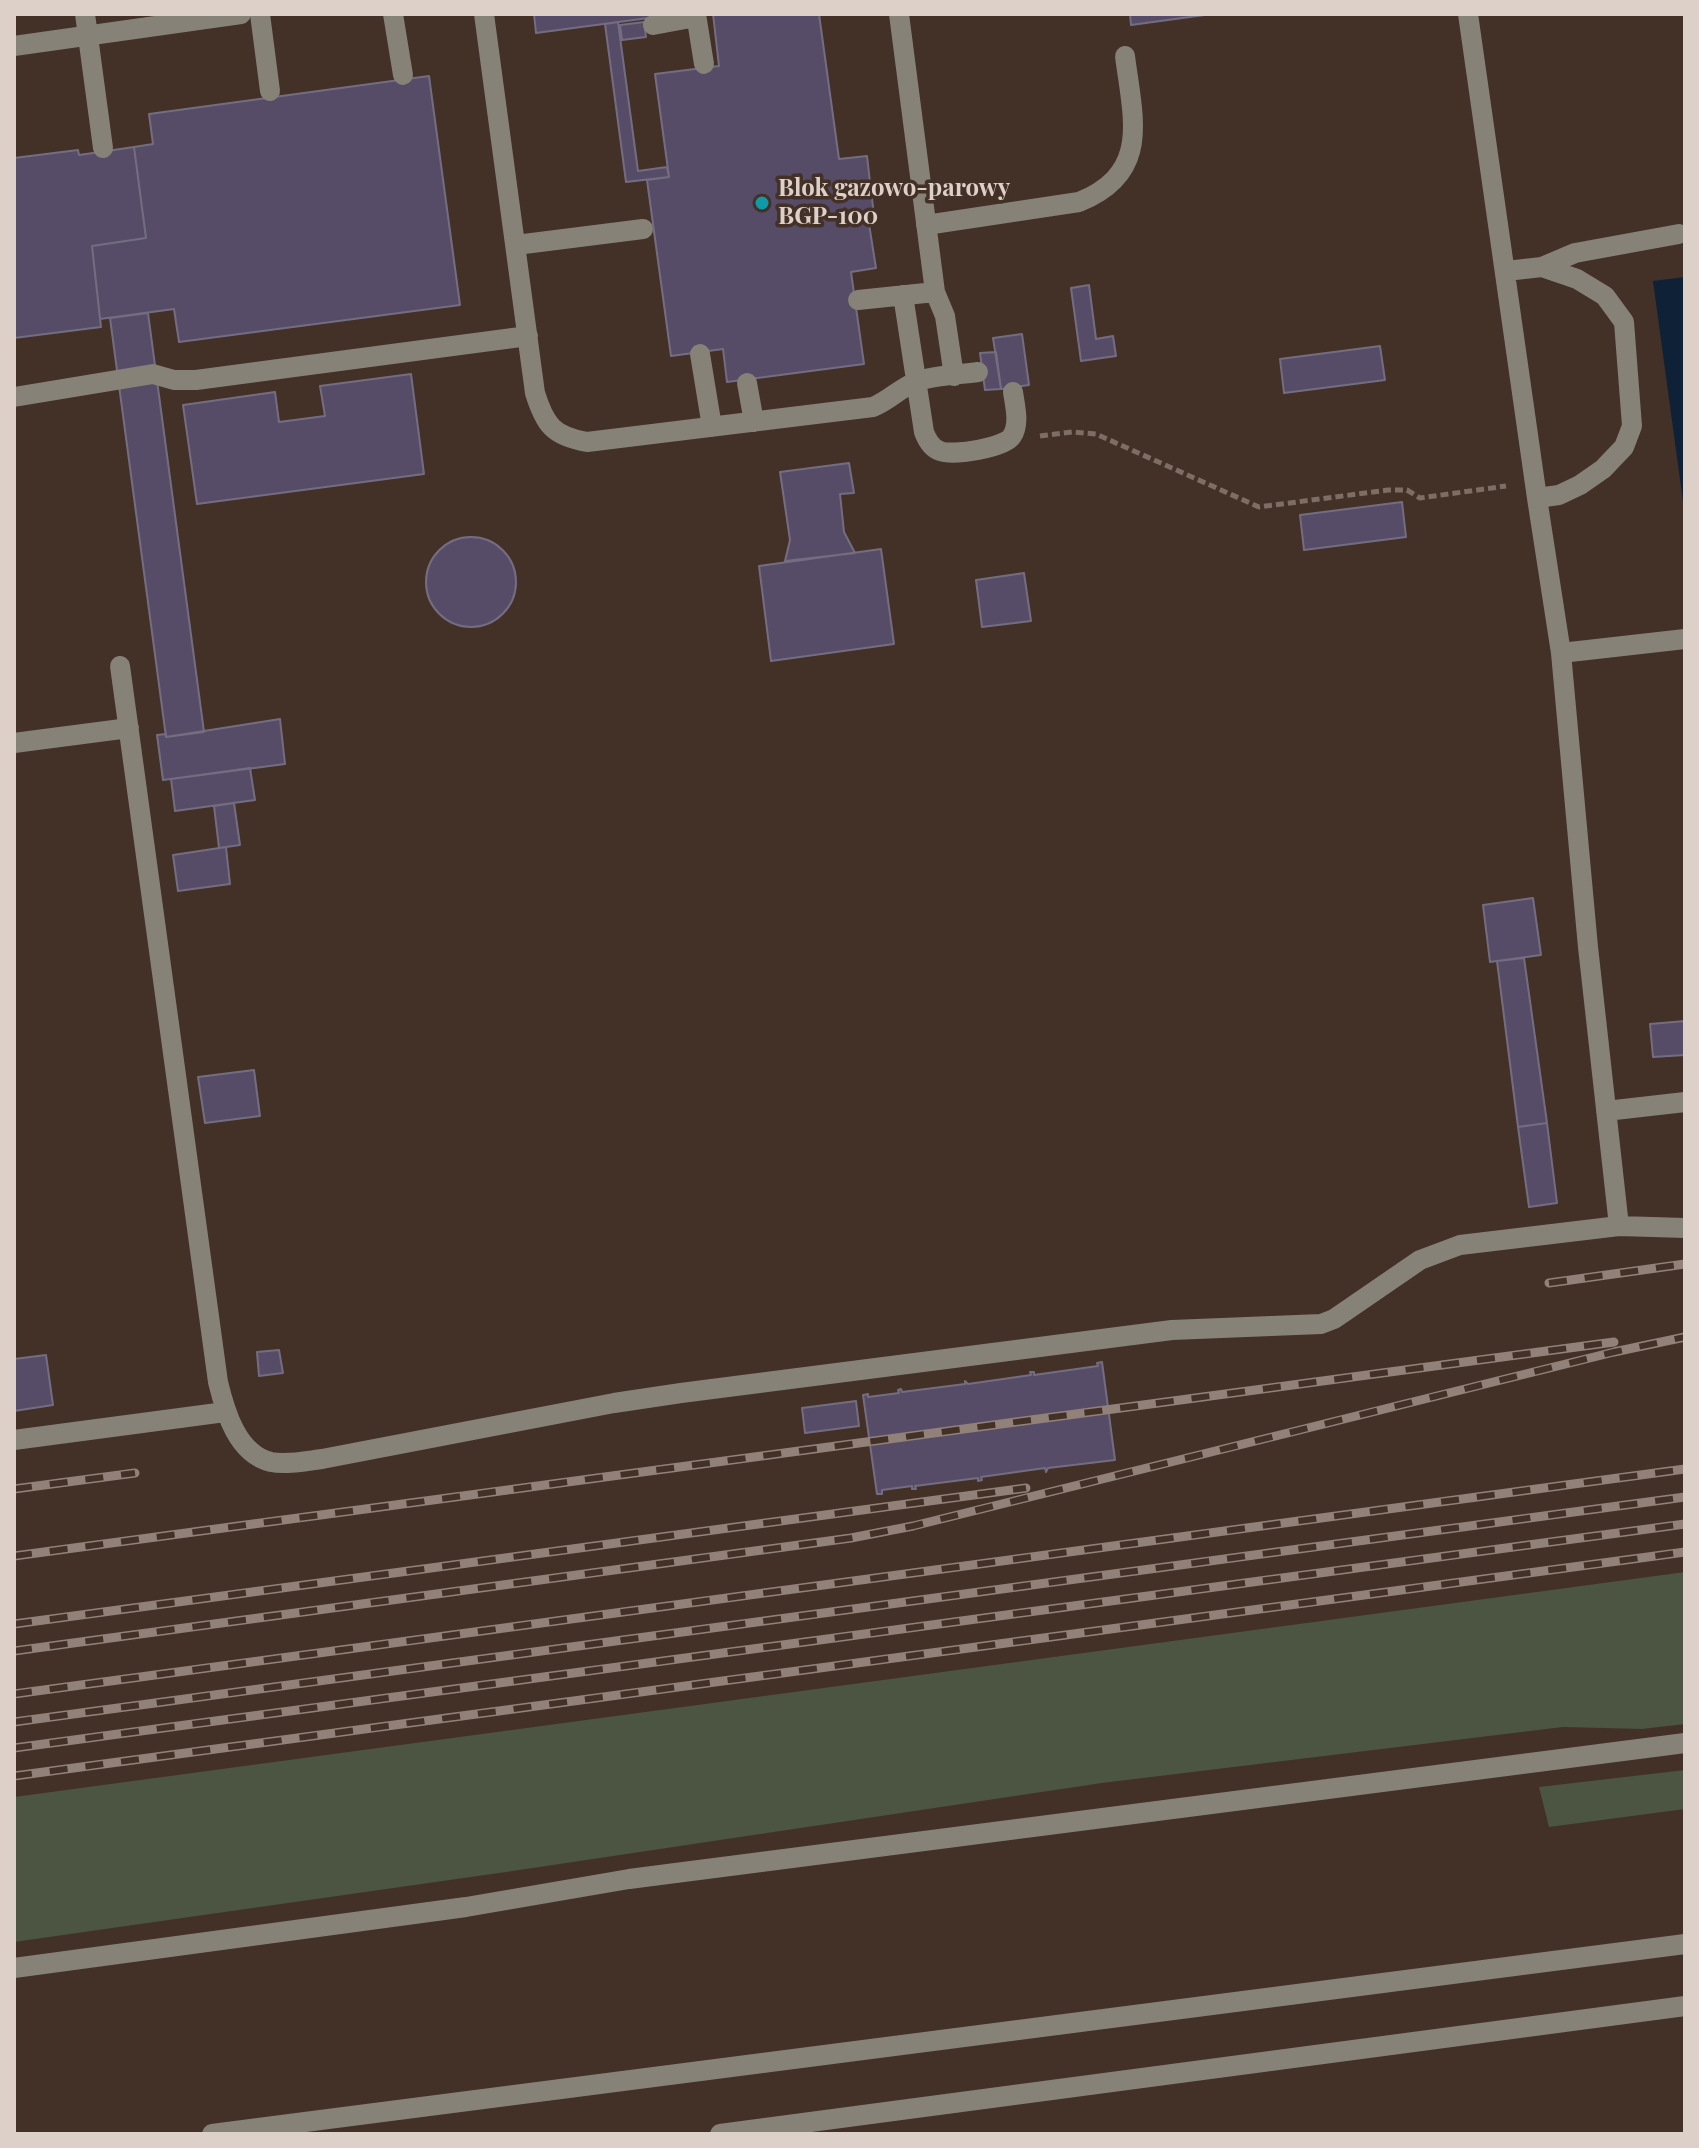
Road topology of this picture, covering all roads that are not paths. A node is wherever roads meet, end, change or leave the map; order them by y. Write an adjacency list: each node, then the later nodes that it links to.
1 (85, 14): 10 (lane)
2 (241, 14): 10 (lane)
3 (260, 14): 15 (lane)
4 (393, 14): 14 (lane)
5 (484, 14): 20 (lane)
6 (899, 14): 17 (lane)
7 (1468, 14): 22 (lane)
8 (696, 16): 9 (lane); 13 (lane)
9 (653, 25)
10 (88, 35): 11 (lane); 16 (lane)
11 (14, 46)
12 (1125, 56): 17 (lane)
13 (704, 64)
14 (403, 75)
15 (270, 91)
16 (103, 148)
17 (926, 225): 23 (lane)
18 (643, 229): 20 (lane)
19 (1679, 234): 21 (lane)
20 (516, 245): 26 (lane)
21 (1542, 267): 22 (lane); 36 (lane)
22 (1506, 271): 36 (lane)
23 (935, 292): 24 (lane); 29 (lane)
24 (903, 295): 25 (lane); 30 (lane)
25 (858, 300)
26 (528, 336): 33 (lane); 35 (lane)
27 (700, 354): 35 (lane)
28 (978, 372): 29 (lane)
29 (954, 376): 30 (lane)
30 (916, 382): 32 (lane); 34 (lane)
31 (747, 383): 34 (lane)
32 (1013, 392)
33 (14, 397)
34 (754, 422): 35 (lane)
35 (712, 427)
36 (1536, 490): 38 (lane)
37 (1685, 639): 38 (lane)
38 (1561, 653): 43 (lane)
39 (120, 666): 40 (lane)
40 (129, 728): 41 (lane); 46 (lane)
41 (14, 743)
42 (1685, 1102): 43 (lane)
43 (1606, 1111): 44 (lane)
44 (1619, 1226): 45 (lane); 46 (lane)
45 (1685, 1228)
46 (225, 1412): 47 (lane)
47 (14, 1440)
48 (1685, 1743): 50 (lane)
49 (1685, 1944): 52 (lane)
50 (14, 1968)
51 (1685, 2006): 53 (lane)
52 (212, 2134)
53 (720, 2134)

